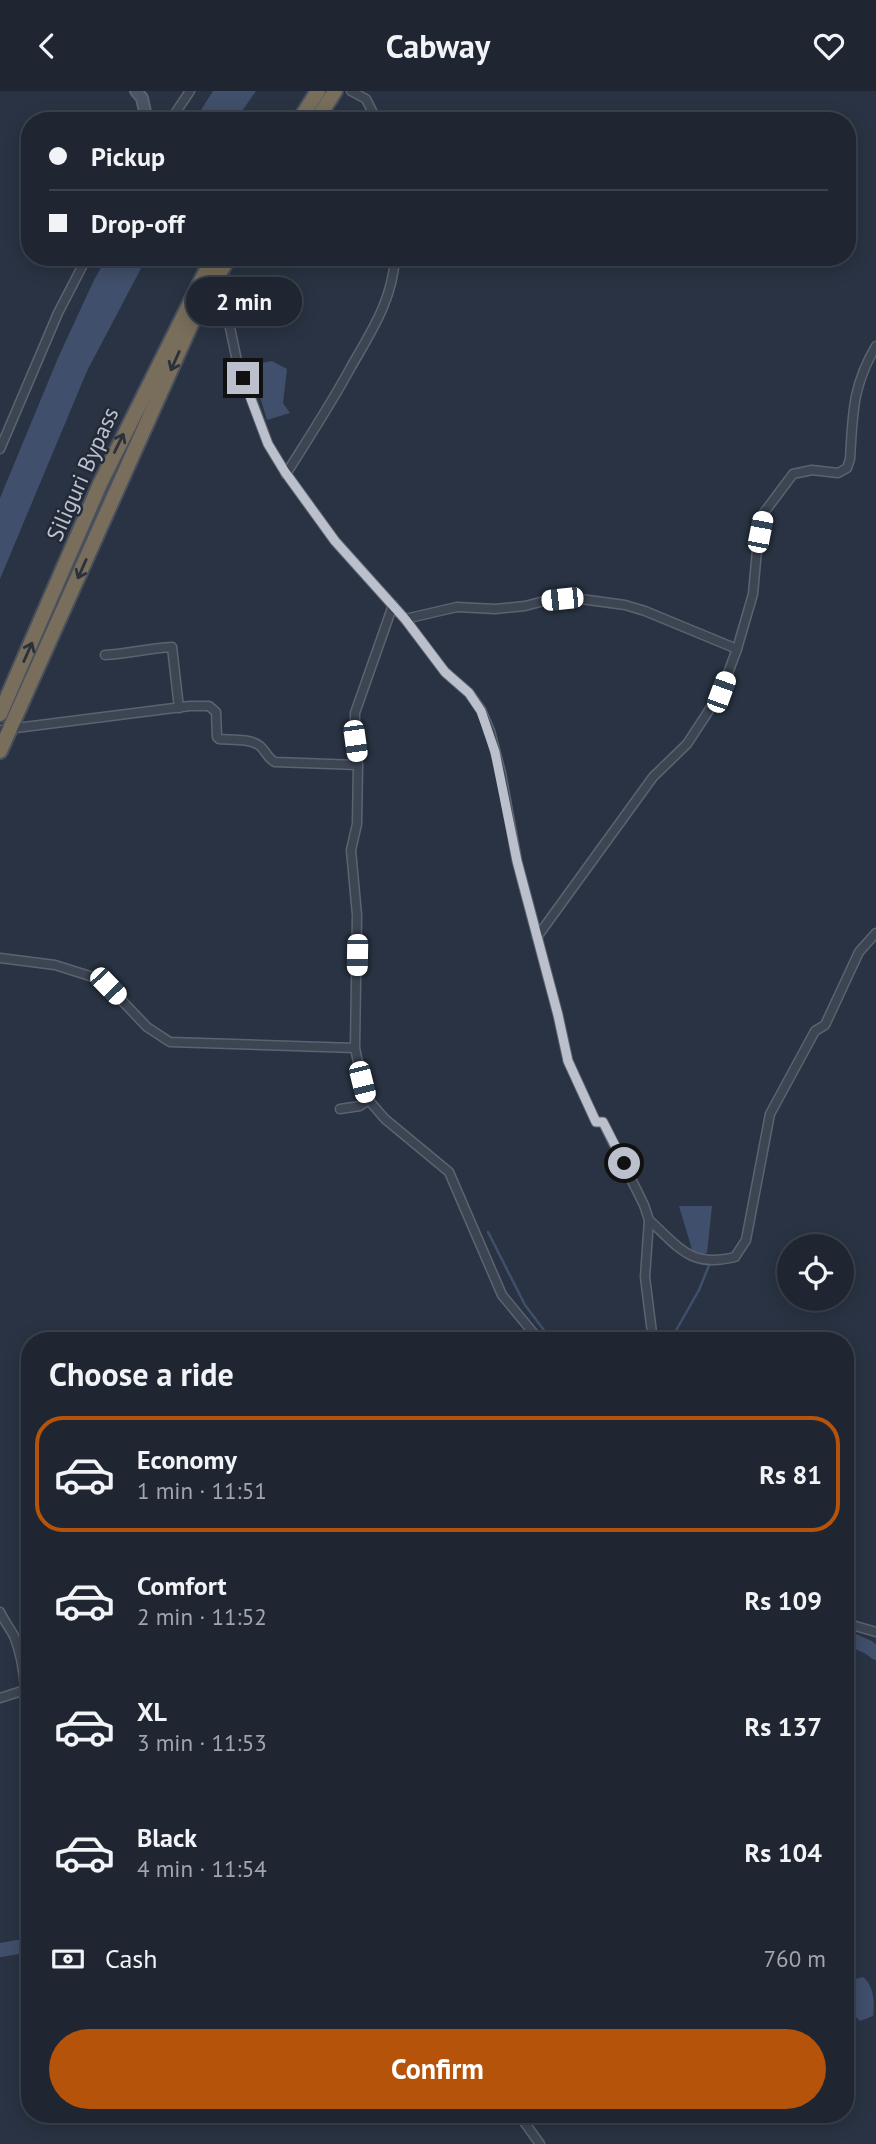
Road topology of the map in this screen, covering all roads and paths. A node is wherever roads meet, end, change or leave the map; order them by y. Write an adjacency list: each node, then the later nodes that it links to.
1 (136, 91): 6 (street)
2 (190, 91): 7 (street)
3 (318, 91): 8 (highway)
4 (335, 91): 9 (highway)
5 (351, 91): 10 (street)
6 (145, 112)
7 (176, 112)
8 (305, 112)
9 (322, 112)
10 (372, 112)
11 (82, 266): 17 (street)
12 (217, 266): 24 (highway, Siliguri Bypass, one-way to 12)
13 (218, 266): 25 (highway, one-way to 25)
14 (221, 266): 18 (street)
15 (394, 266): 18 (street)
16 (876, 345): 21 (street)
17 (0, 449)
18 (286, 474): 19 (street)
19 (393, 605): 20 (street); 27 (street)
20 (405, 619): 21 (street); 29 (street)
21 (737, 649): 29 (street)
22 (105, 655): 23 (street)
23 (179, 708): 25 (street); 27 (street)
24 (0, 714)
25 (4, 730): 26 (highway)
26 (0, 751)
27 (358, 765): 31 (street)
28 (876, 933): 34 (street)
29 (537, 937): 34 (street)
30 (0, 958): 31 (street)
31 (355, 1048): 32 (street)
32 (369, 1100): 33 (street); 35 (street)
33 (340, 1109)
34 (649, 1220): 36 (street)
35 (533, 1332)
36 (652, 1332)
37 (0, 1612): 40 (street)
38 (854, 1626): 39 (street)
39 (876, 1632)
40 (21, 1670)
41 (21, 1691): 42 (street)
42 (0, 1698)
43 (525, 2123): 44 (street)
44 (540, 2144)

